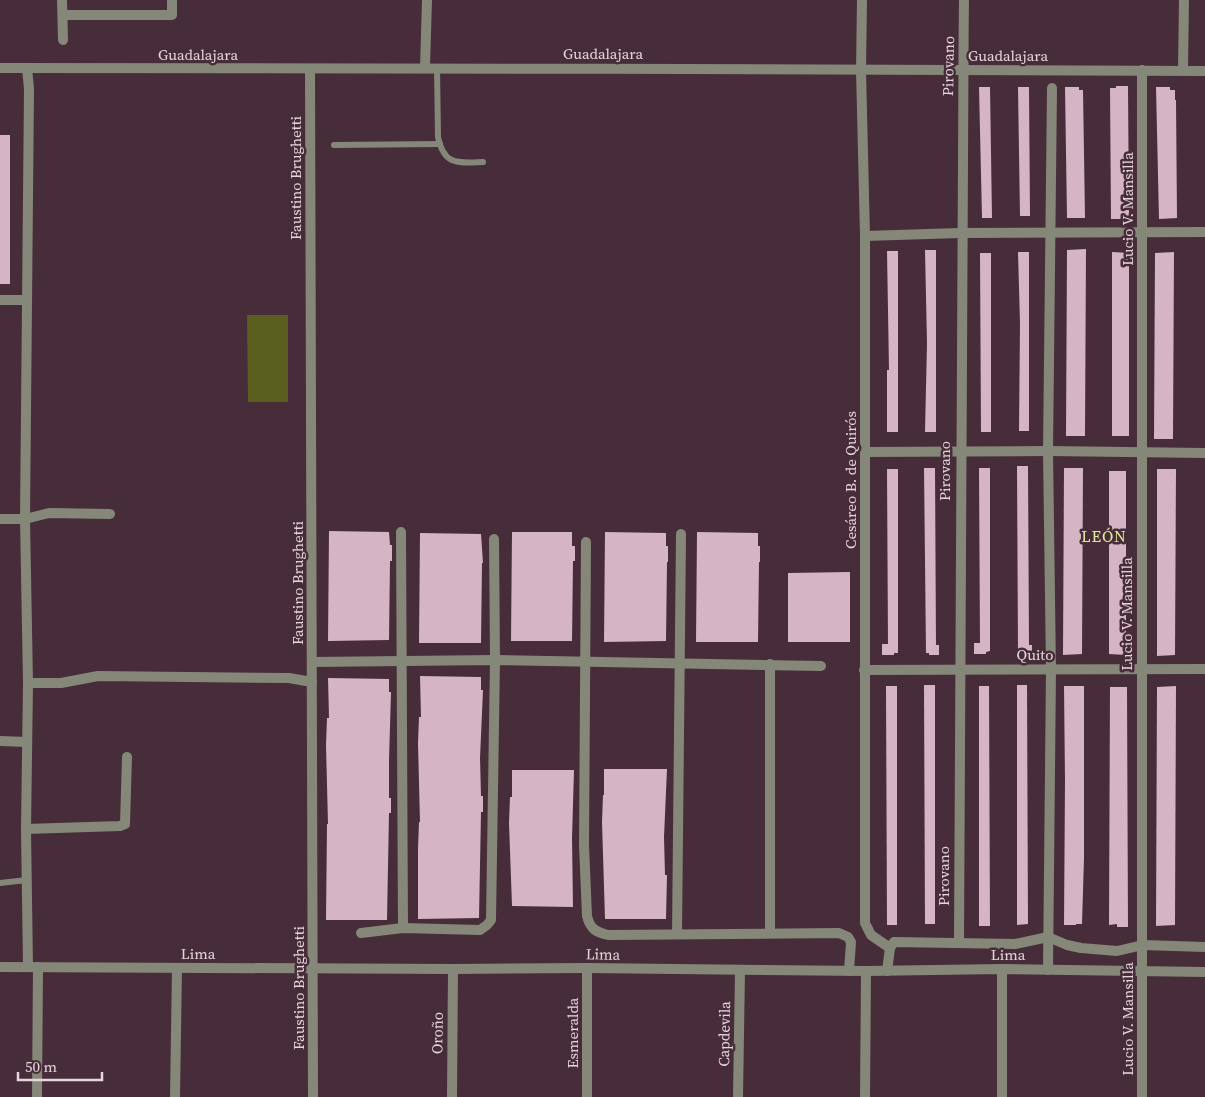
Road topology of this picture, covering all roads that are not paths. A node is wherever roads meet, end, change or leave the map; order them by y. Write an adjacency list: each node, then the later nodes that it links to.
1 (62, 0): 7 (street)
2 (172, 0): 7 (street)
3 (427, 0): 11 (street)
4 (862, 0): 14 (street, Cesáreo B. de Quirós)
5 (964, 0): 15 (street, Pirovano)
6 (1184, 0): 17 (street)
7 (63, 15): 8 (street)
8 (63, 40)
9 (0, 68): 10 (street, Guadalajara)
10 (27, 68): 13 (street, Guadalajara); 29 (street)
11 (425, 68): 12 (street, Guadalajara); 13 (street, Guadalajara)
12 (438, 68): 14 (street, Guadalajara); 20 (lane)
13 (310, 69): 44 (street, Faustino Brughetti)
14 (861, 70): 15 (street, Guadalajara); 27 (street, Cesáreo B. de Quirós)
15 (963, 70): 16 (street, Guadalajara); 26 (street, Pirovano)
16 (1142, 70): 17 (street, Guadalajara); 23 (street, Lucio V. Mansilla)
17 (1183, 70): 18 (street, Guadalajara)
18 (1205, 70)
19 (1052, 88): 24 (street)
20 (440, 144): 21 (lane); 22 (lane)
21 (334, 145)
22 (483, 162)
23 (1142, 231): 24 (street); 25 (street); 32 (street, Lucio V. Mansilla)
24 (1050, 232): 26 (street); 31 (street)
25 (1205, 232)
26 (960, 233): 27 (street); 30 (street, Pirovano)
27 (865, 236): 33 (street, Cesáreo B. de Quirós)
28 (0, 300): 29 (street)
29 (26, 300): 37 (street)
30 (959, 451): 31 (street); 33 (street); 49 (street, Pirovano)
31 (1048, 451): 32 (street); 53 (street)
32 (1142, 451): 34 (street); 50 (street, Lucio V. Mansilla)
33 (865, 452): 52 (street, Cesáreo B. de Quirós)
34 (1205, 453)
35 (110, 514): 37 (street)
36 (0, 519): 37 (street)
37 (25, 519): 54 (street)
38 (401, 532): 43 (street)
39 (681, 534): 46 (street)
40 (494, 539): 42 (street)
41 (586, 542): 45 (street)
42 (495, 660): 43 (street); 45 (street); 62 (street)
43 (401, 661): 44 (street); 62 (street)
44 (312, 662): 55 (street, Faustino Brughetti)
45 (586, 662): 46 (street); 65 (street)
46 (680, 663): 47 (street); 65 (street)
47 (770, 664): 48 (street); 63 (street)
48 (821, 666)
49 (958, 669): 52 (street, Quito); 53 (street, Quito); 67 (street, Pirovano)
50 (1141, 669): 51 (street, Quito); 53 (street, Quito); 68 (street, Lucio V. Mansilla)
51 (1205, 669)
52 (864, 670): 70 (street, Cesáreo B. de Quirós)
53 (1051, 670): 66 (street)
54 (28, 682): 55 (street); 57 (street)
55 (312, 682): 74 (street, Faustino Brughetti)
56 (0, 741): 57 (street)
57 (27, 742): 59 (street)
58 (127, 757): 59 (street)
59 (26, 829): 60 (street)
60 (27, 880): 61 (lane); 72 (street)
61 (0, 883)
62 (403, 928): 64 (street)
63 (770, 932): 65 (street); 80 (street)
64 (361, 933)
65 (678, 934)
66 (1048, 937): 67 (street); 68 (street); 78 (street)
67 (959, 942): 70 (street)
68 (1142, 945): 69 (street); 83 (street, Lucio V. Mansilla)
69 (1205, 947)
70 (890, 948): 82 (street)
71 (0, 967): 72 (street, Lima)
72 (33, 967): 73 (street, Lima); 85 (street)
73 (177, 968): 74 (street, Lima); 86 (street)
74 (313, 968): 76 (street, Lima); 87 (street, Faustino Brughetti)
75 (588, 968): 76 (street, Lima); 79 (street, Lima); 89 (street, Esmeralda)
76 (453, 969): 88 (street, Oroño)
77 (1002, 969): 78 (street, Lima); 82 (street, Lima); 92 (street)
78 (1048, 970): 83 (street, Lima)
79 (740, 971): 80 (street, Lima); 90 (street, Capdevila)
80 (849, 971): 81 (street, Lima)
81 (866, 971): 82 (street, Lima); 91 (street)
82 (887, 971)
83 (1142, 971): 84 (street, Lima); 93 (street, Lucio V. Mansilla)
84 (1205, 972)
85 (37, 1097)
86 (175, 1097)
87 (313, 1097)
88 (452, 1097)
89 (587, 1097)
90 (738, 1097)
91 (865, 1097)
92 (1002, 1097)
93 (1142, 1097)

